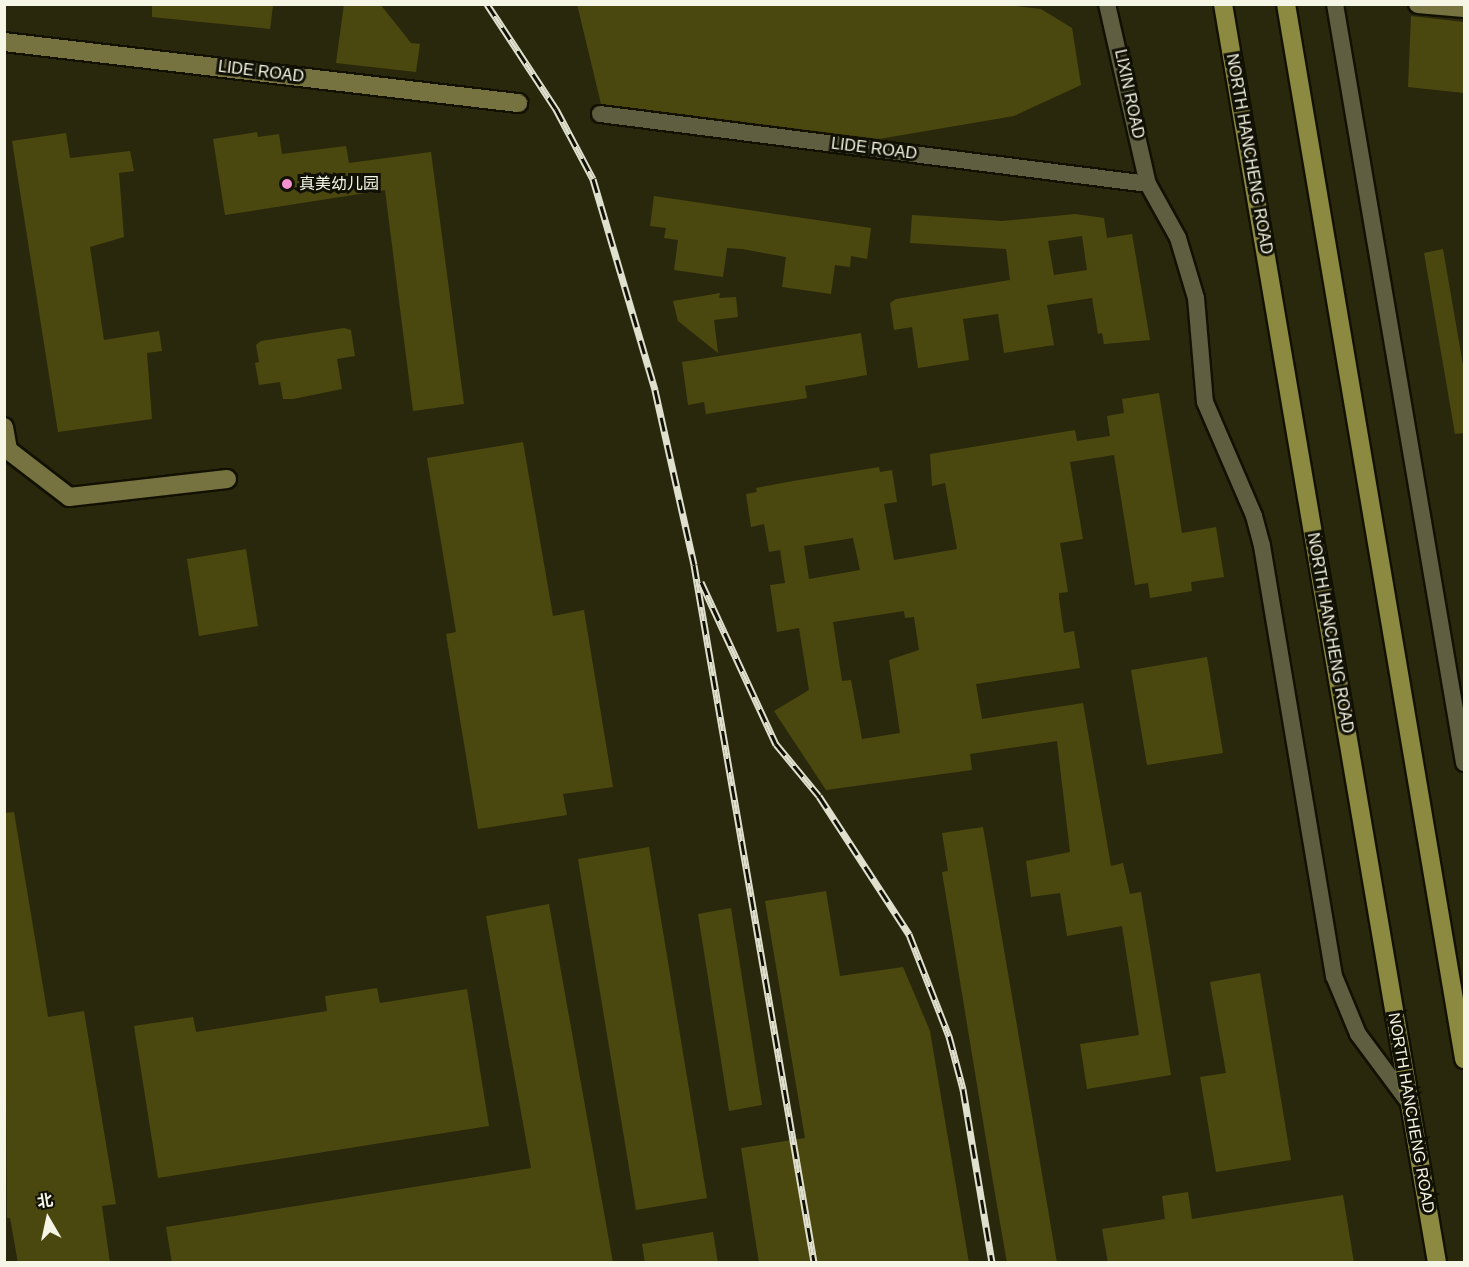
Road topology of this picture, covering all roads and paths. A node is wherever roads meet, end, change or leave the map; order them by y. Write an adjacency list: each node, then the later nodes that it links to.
1 (1107, 4): 10 (street, LIXIN ROAD)
2 (1223, 4): 15 (main road, NORTH HANCHENG ROAD)
3 (1286, 4): 14 (main road)
4 (1335, 4): 13 (street)
5 (1418, 4): 6 (street)
6 (1464, 8)
7 (4, 42): 8 (street, LIDE ROAD)
8 (518, 103)
9 (600, 114): 10 (street, LIDE ROAD)
10 (1148, 184): 15 (street, LIXIN ROAD)
11 (4, 427): 12 (street)
12 (227, 479)
13 (1464, 764)
14 (1464, 1059)
15 (1410, 1104): 16 (main road, NORTH HANCHENG ROAD)
16 (1437, 1263)

